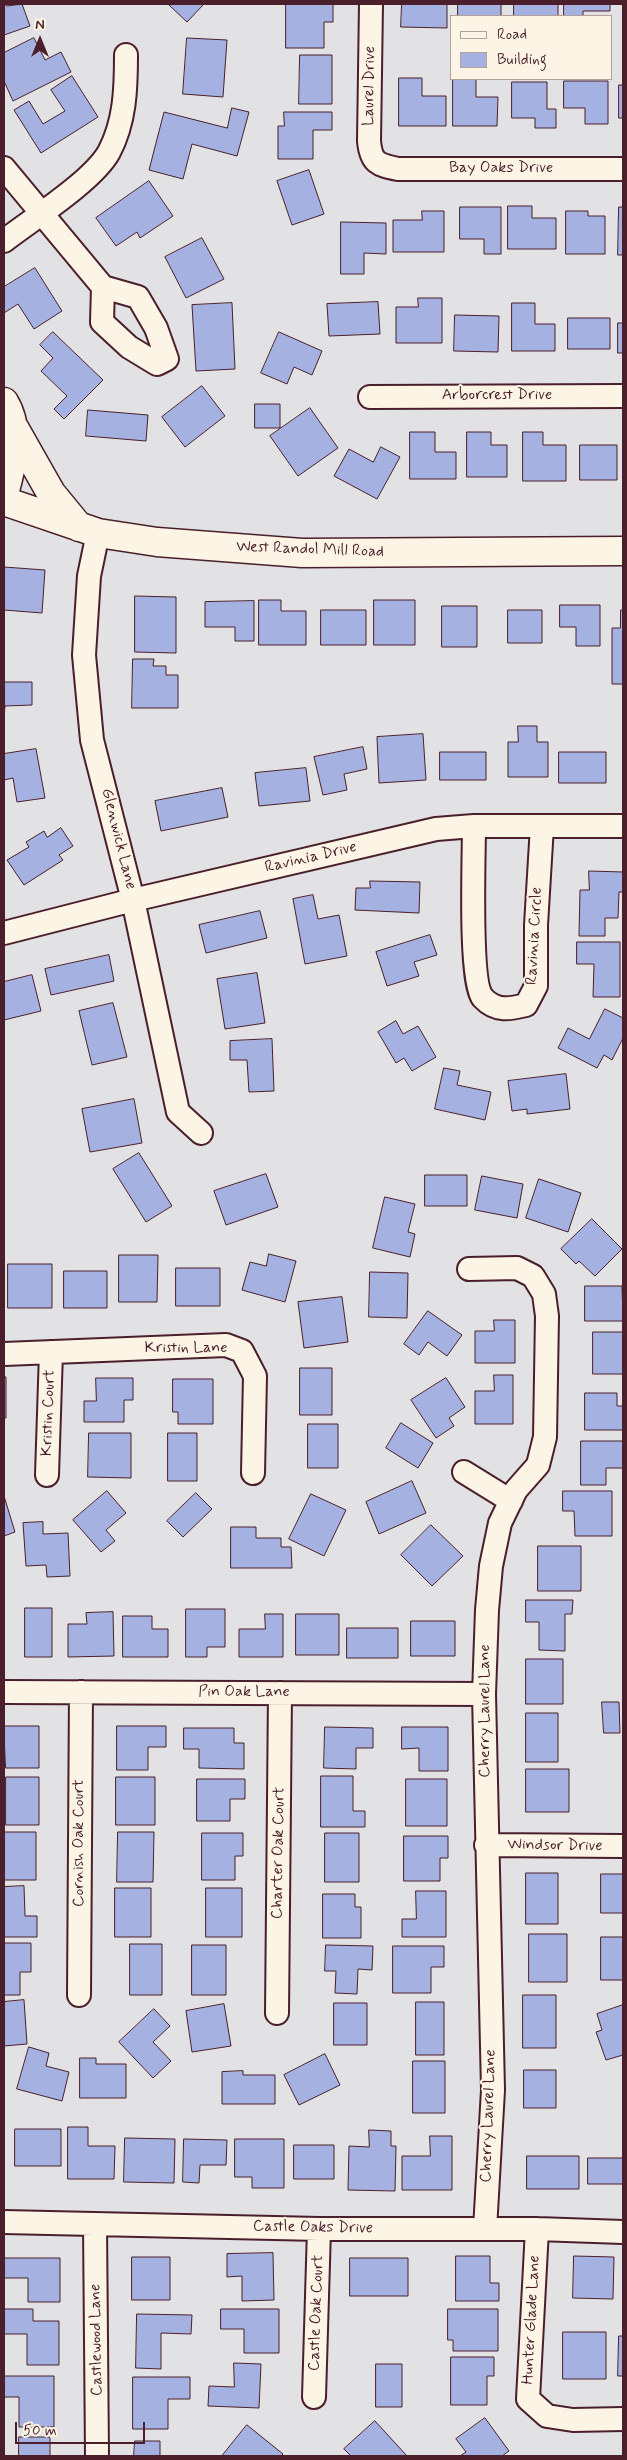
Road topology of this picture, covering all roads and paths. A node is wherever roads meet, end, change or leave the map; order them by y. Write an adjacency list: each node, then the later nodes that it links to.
1 (371, 4): 3 (street, Laurel Drive)
2 (126, 55): 6 (street)
3 (380, 165): 5 (street, Bay Oaks Drive)
4 (4, 168): 6 (street)
5 (623, 169)
6 (40, 213): 7 (street); 8 (street)
7 (4, 241)
8 (103, 287)
9 (623, 396): 10 (street, Arborcrest Drive)
10 (370, 397)
11 (8, 414): 12 (main road); 14 (main road)
12 (4, 494)
13 (4, 501): 14 (main road, West Randol Mill Road)
14 (89, 530): 15 (main road, West Randol Mill Road); 19 (street, Glenwick Lane)
15 (623, 551)
16 (474, 826): 17 (street, Ravinia Drive); 17 (street, Ravinia Circle); 19 (street, Ravinia Drive)
17 (542, 826): 18 (street, Ravinia Drive)
18 (623, 826)
19 (133, 900): 20 (street, Ravinia Drive); 21 (street, Glenwick Lane)
20 (4, 933)
21 (201, 1133)
22 (469, 1269): 28 (street, Cherry Laurel Lane)
23 (51, 1352): 24 (street, Kristin Lane); 26 (street, Kristin Lane); 27 (street, Kristin Court)
24 (4, 1354)
25 (464, 1472): 28 (street)
26 (253, 1473)
27 (47, 1475)
28 (511, 1501): 32 (street, Cherry Laurel Lane)
29 (4, 1692): 30 (street, Pin Oak Lane)
30 (81, 1692): 31 (street, Pin Oak Lane); 35 (street, Cornish Oak Court)
31 (280, 1693): 32 (street, Pin Oak Lane); 36 (street, Charter Oak Court)
32 (484, 1694): 33 (street, Cherry Laurel Lane)
33 (486, 1845): 34 (street, Windsor Drive); 40 (street, Cherry Laurel Lane)
34 (623, 1846)
35 (79, 1995)
36 (277, 2013)
37 (4, 2222): 38 (street, Castle Oaks Drive)
38 (95, 2224): 39 (street, Castle Oaks Drive); 45 (street, Castlewood Lane)
39 (319, 2229): 40 (street, Castle Oaks Drive); 43 (street, Castle Oak Court)
40 (485, 2229): 41 (street, Castle Oaks Drive)
41 (537, 2229): 42 (street, Castle Oaks Drive); 44 (street, Hunter Glade Lane)
42 (623, 2232)
43 (314, 2397)
44 (623, 2419)
45 (97, 2456)

